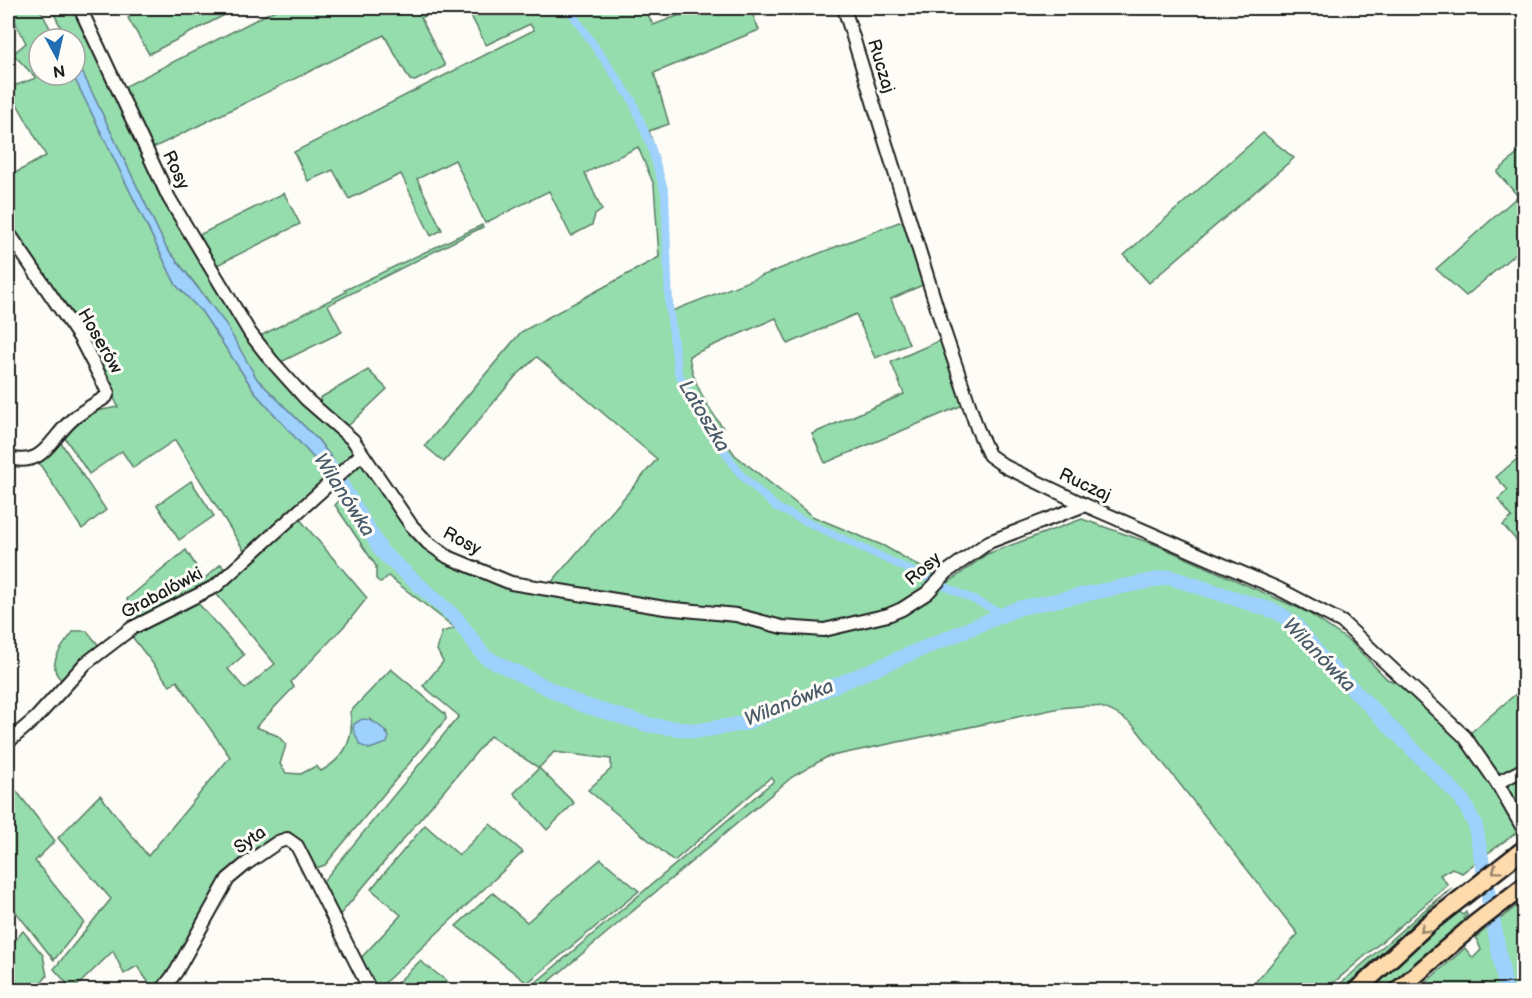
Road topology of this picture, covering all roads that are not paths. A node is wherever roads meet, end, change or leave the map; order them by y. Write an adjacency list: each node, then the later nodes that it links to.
1 (80, 8): 4 (street, Rosy)
2 (844, 8): 6 (street, Ruczaj)
3 (8, 232): 5 (street, Hoserów)
4 (362, 454): 6 (street, Rosy); 7 (street, Grabalówki)
5 (8, 458)
6 (1085, 506): 9 (street, Ruczaj)
7 (8, 742)
8 (1524, 769): 9 (street)
9 (1497, 783): 10 (street, Ruczaj)
10 (1524, 830)
11 (1524, 849): 15 (highway, one-way to 15)
12 (1524, 886): 16 (highway)
13 (162, 990): 14 (street, Syta)
14 (370, 990)
15 (1357, 990)
16 (1398, 990)

